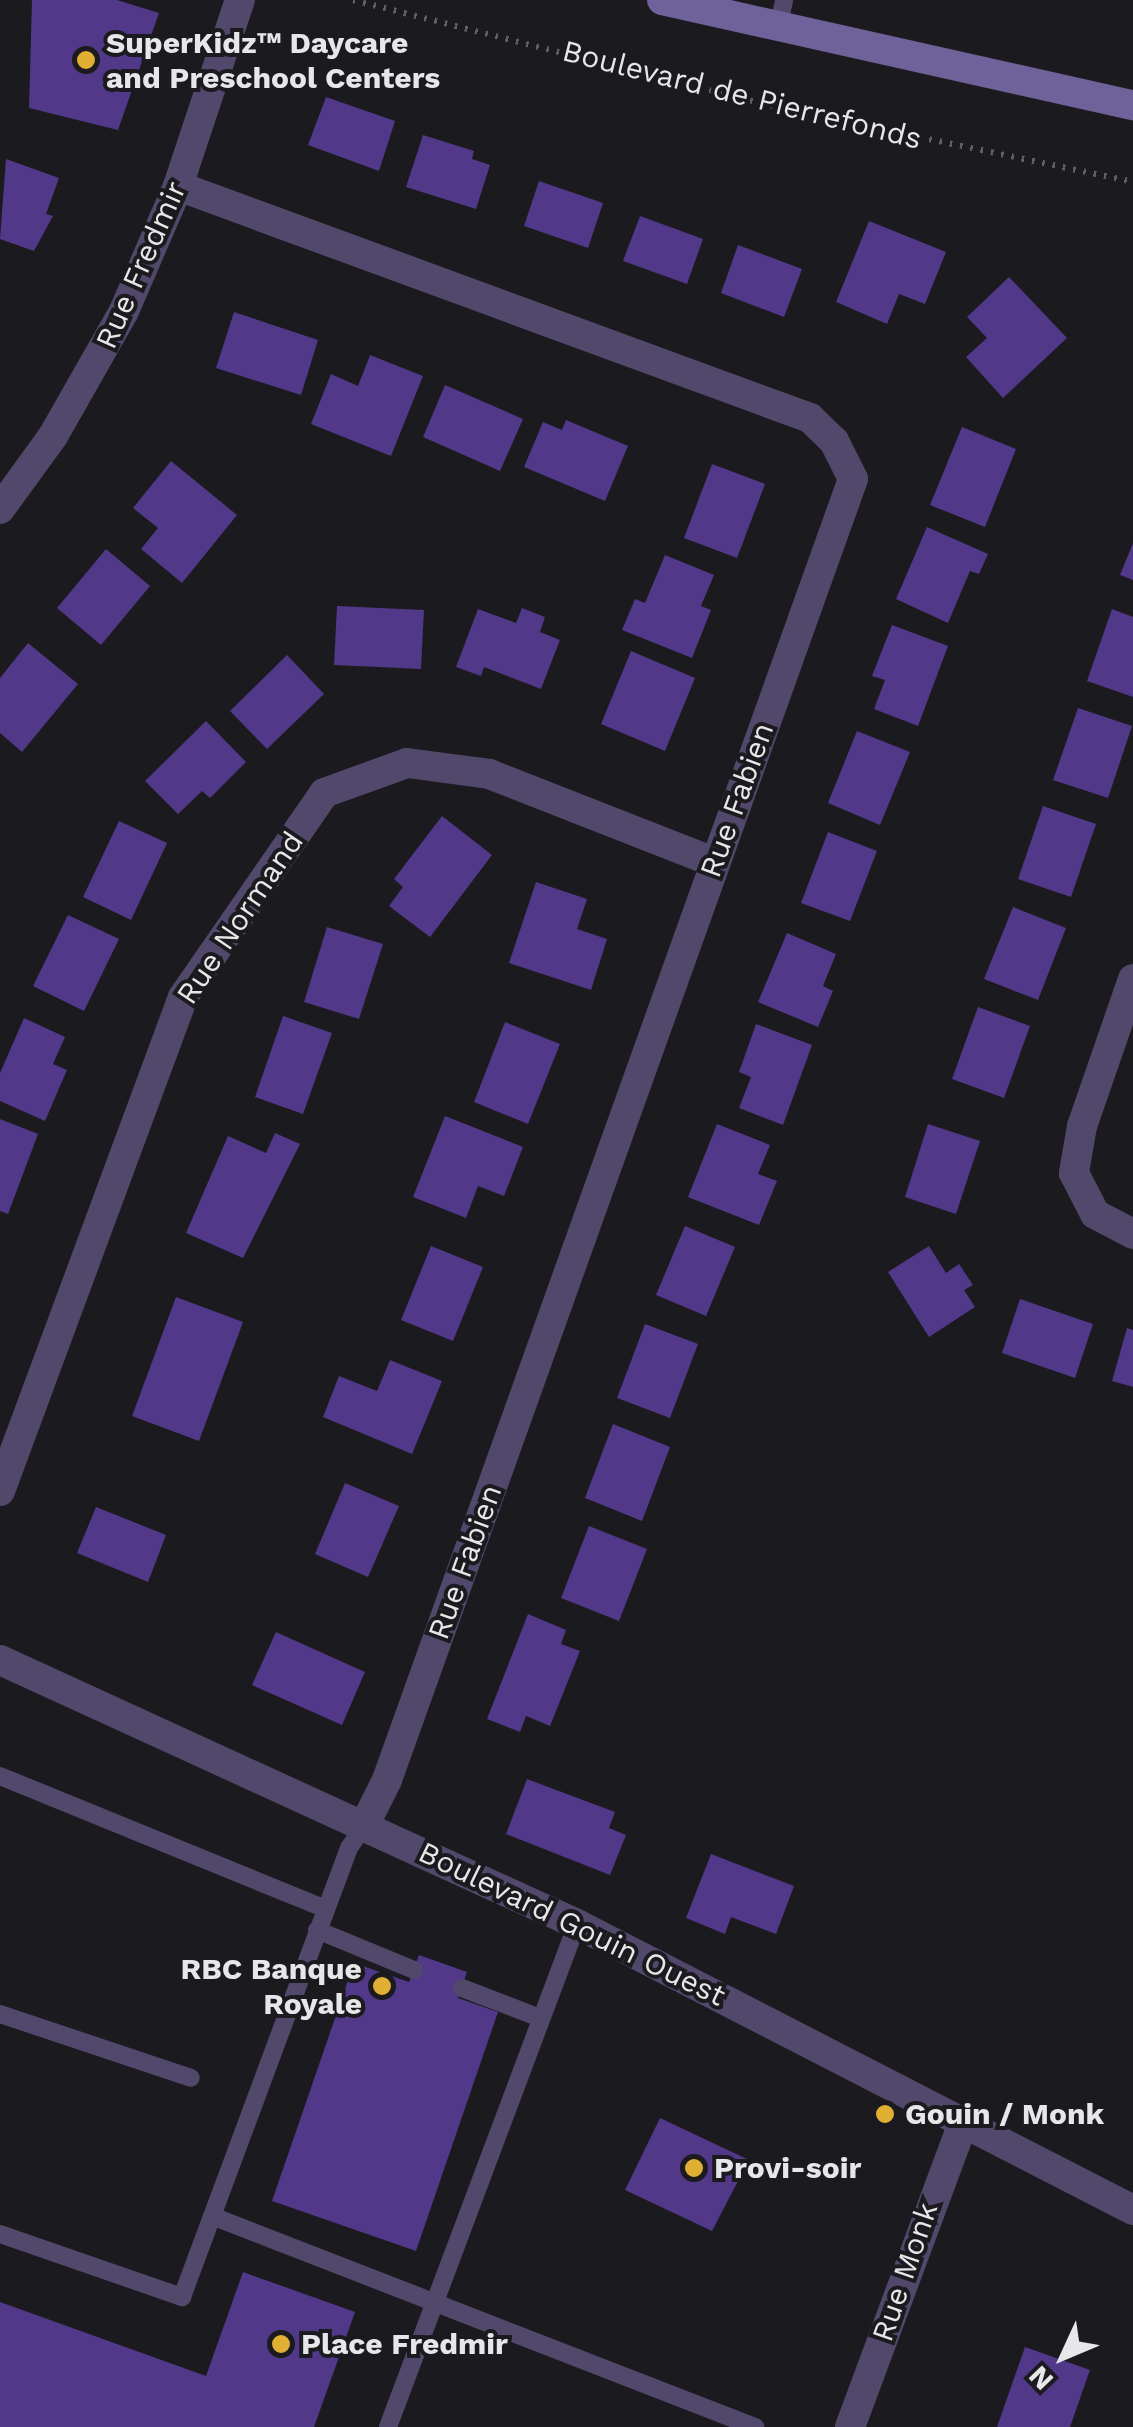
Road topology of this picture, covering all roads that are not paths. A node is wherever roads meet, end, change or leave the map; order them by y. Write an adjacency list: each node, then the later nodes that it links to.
1 (240, 0): 5 (street, Rue Fredmir)
2 (662, 0): 3 (main road)
3 (781, 14): 4 (main road)
4 (1133, 105)
5 (178, 186): 6 (street, Rue Fredmir); 7 (street, Rue Fabien)
6 (0, 509)
7 (714, 862): 10 (street, Rue Normand); 13 (street, Rue Fabien)
8 (1133, 979): 9 (street)
9 (1133, 1234)
10 (0, 1490)
11 (0, 1660): 13 (street, Boulevard Gouin Ouest)
12 (0, 1776): 14 (lane)
13 (365, 1824): 14 (lane); 15 (street, Boulevard Gouin Ouest)
14 (326, 1910): 16 (lane)
15 (577, 1924): 20 (lane); 22 (street, Boulevard Gouin Ouest)
16 (318, 1930): 17 (lane); 24 (lane)
17 (414, 1970)
18 (462, 1988): 20 (lane)
19 (0, 2014): 21 (lane)
20 (540, 2018): 26 (lane)
21 (191, 2078)
22 (964, 2120): 23 (street, Boulevard Gouin Ouest); 29 (street, Rue Monk)
23 (1133, 2210)
24 (212, 2216): 25 (lane); 26 (lane)
25 (0, 2234)
26 (437, 2303): 27 (lane); 28 (lane)
27 (388, 2427)
28 (755, 2427)
29 (850, 2427)

